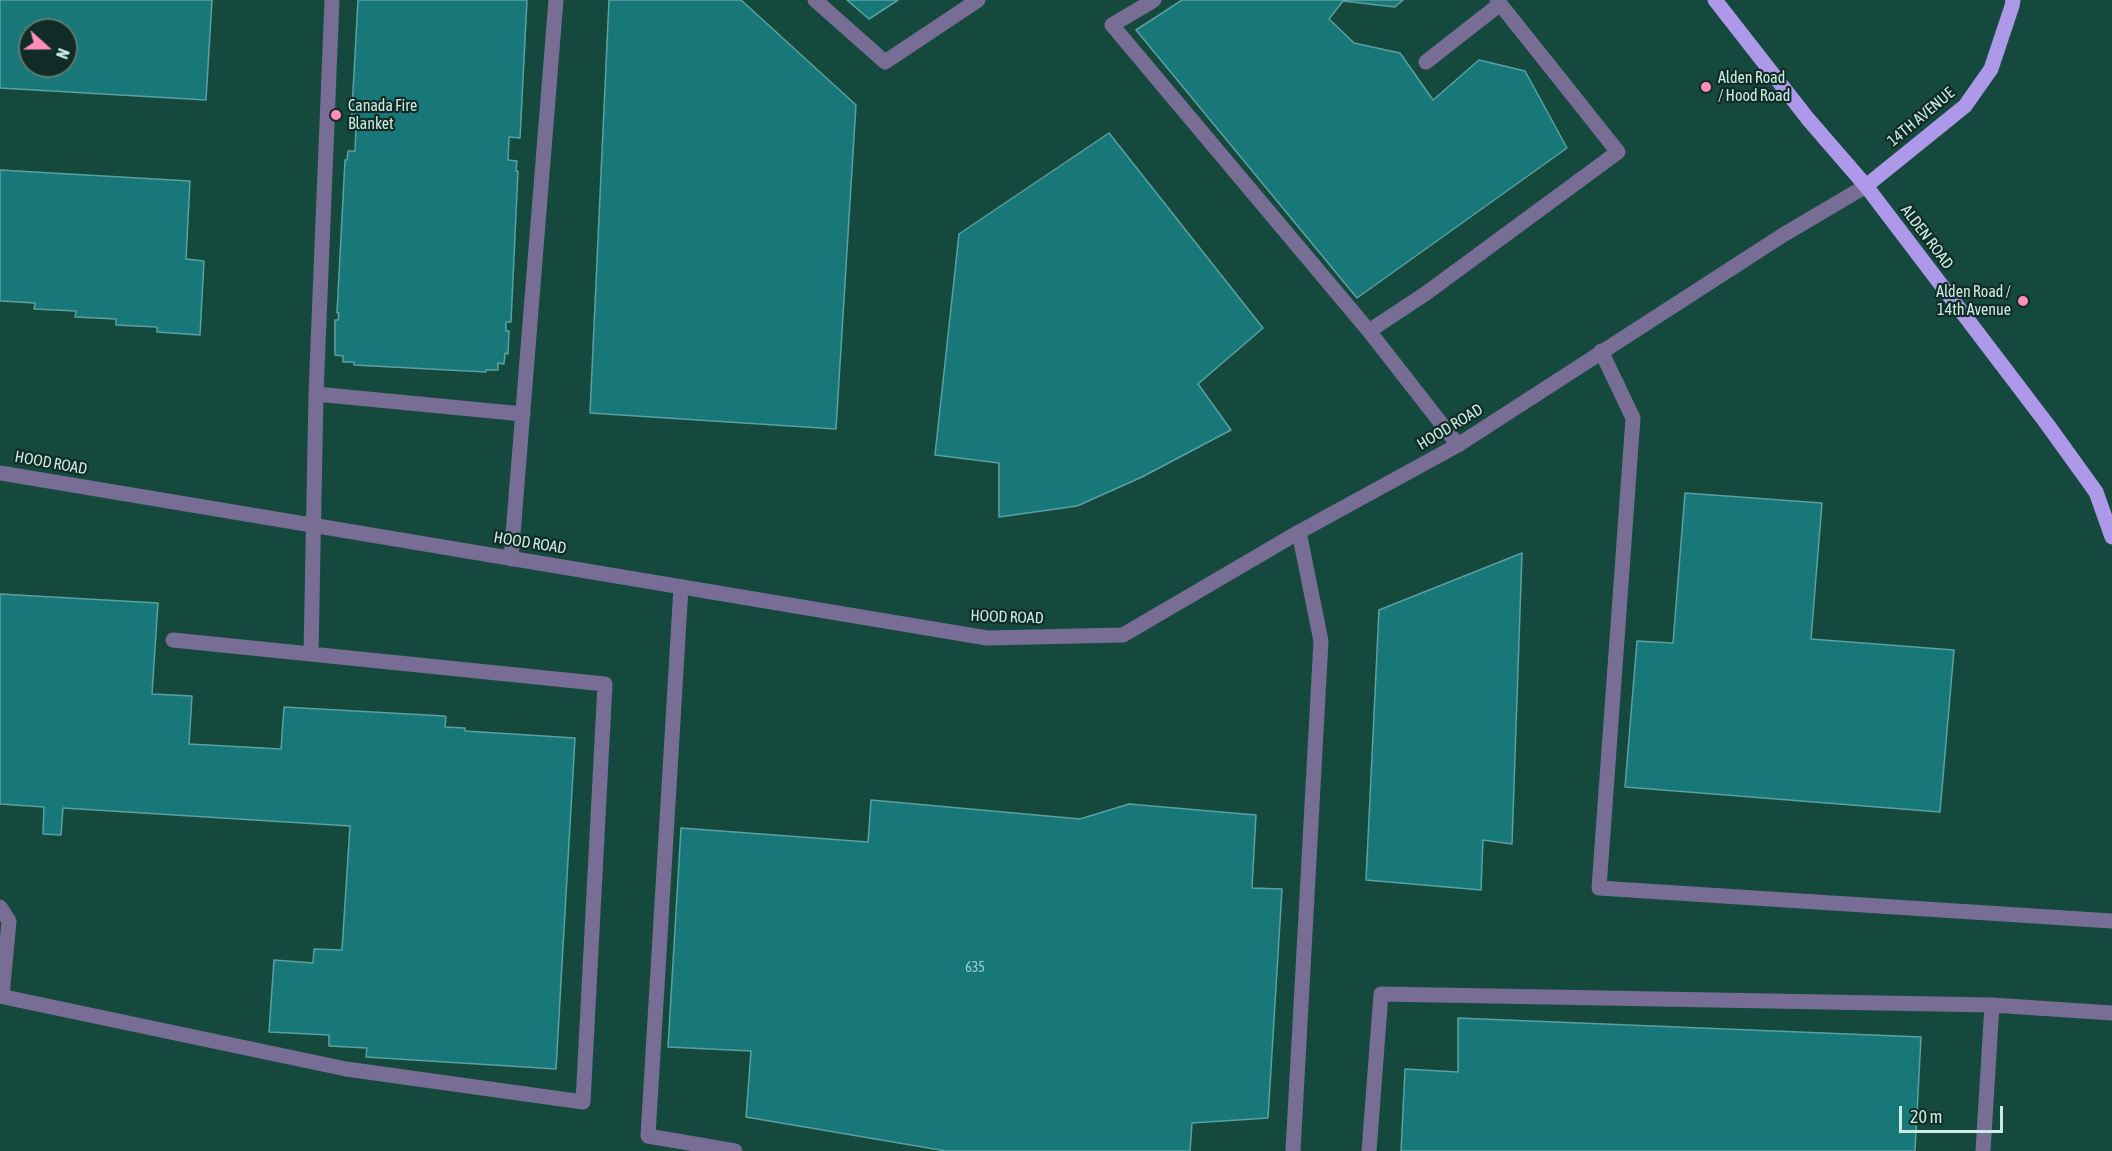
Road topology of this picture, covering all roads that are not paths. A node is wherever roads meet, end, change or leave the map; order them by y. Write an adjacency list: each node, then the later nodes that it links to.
1 (332, 0): 13 (street)
2 (556, 0): 14 (street)
3 (815, 0): 4 (street)
4 (978, 0)
5 (1154, 0): 11 (street)
6 (1715, 0): 10 (main road, ALDEN ROAD)
7 (2013, 0): 10 (main road, 14TH AVENUE)
8 (1498, 2): 9 (street); 11 (street)
9 (1426, 62)
10 (1866, 186): 12 (street, HOOD ROAD); 19 (main road, ALDEN ROAD)
11 (1369, 331): 15 (street)
12 (1601, 351): 15 (street, HOOD ROAD); 25 (street)
13 (315, 394): 14 (street); 17 (street)
14 (523, 414): 20 (street)
15 (1458, 445): 18 (street, HOOD ROAD)
16 (0, 473): 17 (street, HOOD ROAD)
17 (314, 526): 20 (street, HOOD ROAD); 23 (street)
18 (1299, 532): 21 (street, HOOD ROAD); 30 (street)
19 (2112, 537)
20 (511, 559): 21 (street, HOOD ROAD)
21 (681, 587): 29 (street)
22 (173, 640): 23 (street)
23 (311, 654): 26 (street)
24 (0, 907): 26 (street)
25 (2112, 921)
26 (1, 996)
27 (1992, 1005): 28 (street); 31 (street); 32 (street)
28 (2112, 1013)
29 (735, 1151)
30 (1293, 1151)
31 (1369, 1151)
32 (1983, 1151)

